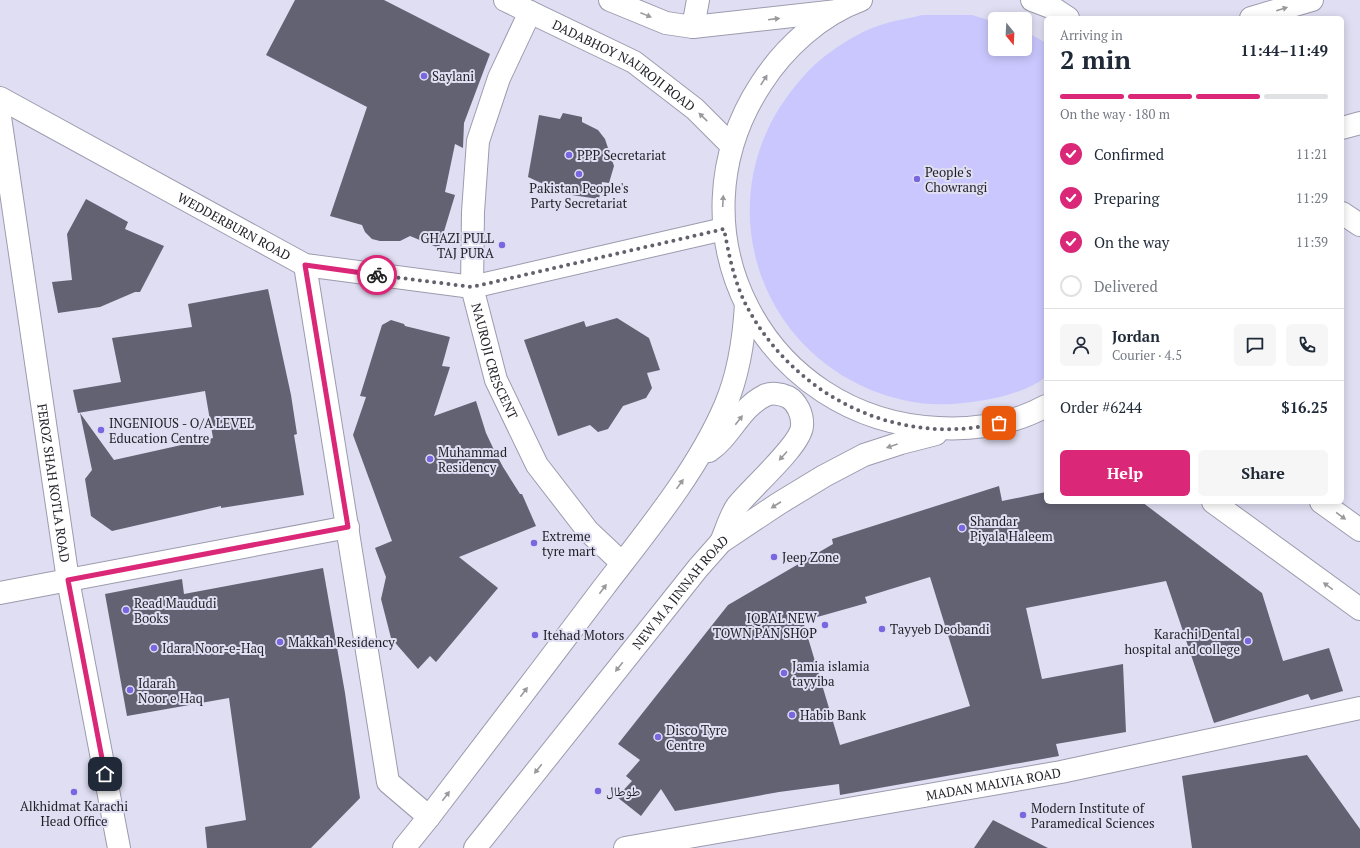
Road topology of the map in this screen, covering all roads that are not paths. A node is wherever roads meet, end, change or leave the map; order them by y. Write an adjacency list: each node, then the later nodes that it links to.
1 (505, 0): 8 (street, DADABHOY NAUROJI ROAD)
2 (610, 0): 11 (street, one-way to 11)
3 (698, 0): 11 (street)
4 (861, 0): 7 (street)
5 (1032, 0): 9 (street)
6 (1312, 0): 10 (street, one-way to 6)
7 (837, 11): 11 (street, one-way to 7); 16 (street, one-way to 7)
8 (530, 12): 16 (street, DADABHOY NAUROJI ROAD, one-way to 8); 21 (street, NAUROJI CRESCENT)
9 (1065, 16)
10 (1258, 16)
11 (693, 27)
12 (0, 98): 20 (street, WEDDERBURN ROAD)
13 (0, 116): 32 (street, FEROZ SHAH KOTLA ROAD)
14 (1360, 123): 15 (street)
15 (1344, 127)
16 (731, 145): 19 (street, one-way to 16)
17 (1344, 214): 18 (street)
18 (1360, 225)
19 (724, 229): 21 (street, WEDDERBURN ROAD); 22 (street)
20 (305, 265): 21 (street, WEDDERBURN ROAD); 28 (street)
21 (472, 287): 31 (street, NAUROJI CRESCENT)
22 (746, 304): 24 (street); 25 (street)
23 (1044, 407): 24 (street)
24 (957, 429): 30 (street, NEW M A JINNAH ROAD, one-way to 30)
25 (701, 456): 30 (street, one-way to 30); 31 (street, one-way to 25)
26 (1216, 504): 34 (street, one-way to 26)
27 (1324, 504): 29 (street, one-way to 29)
28 (348, 527): 32 (street); 36 (street)
29 (1360, 530)
30 (721, 542): 37 (street, NEW M A JINNAH ROAD, one-way to 37)
31 (622, 563): 36 (street, one-way to 31)
32 (68, 580): 33 (street); 38 (street, FEROZ SHAH KOTLA ROAD)
33 (0, 593)
34 (1360, 609)
35 (1360, 708): 40 (street, MADAN MALVIA ROAD)
36 (429, 817): 39 (street)
37 (479, 847)
38 (119, 848)
39 (404, 848)
40 (625, 848)

